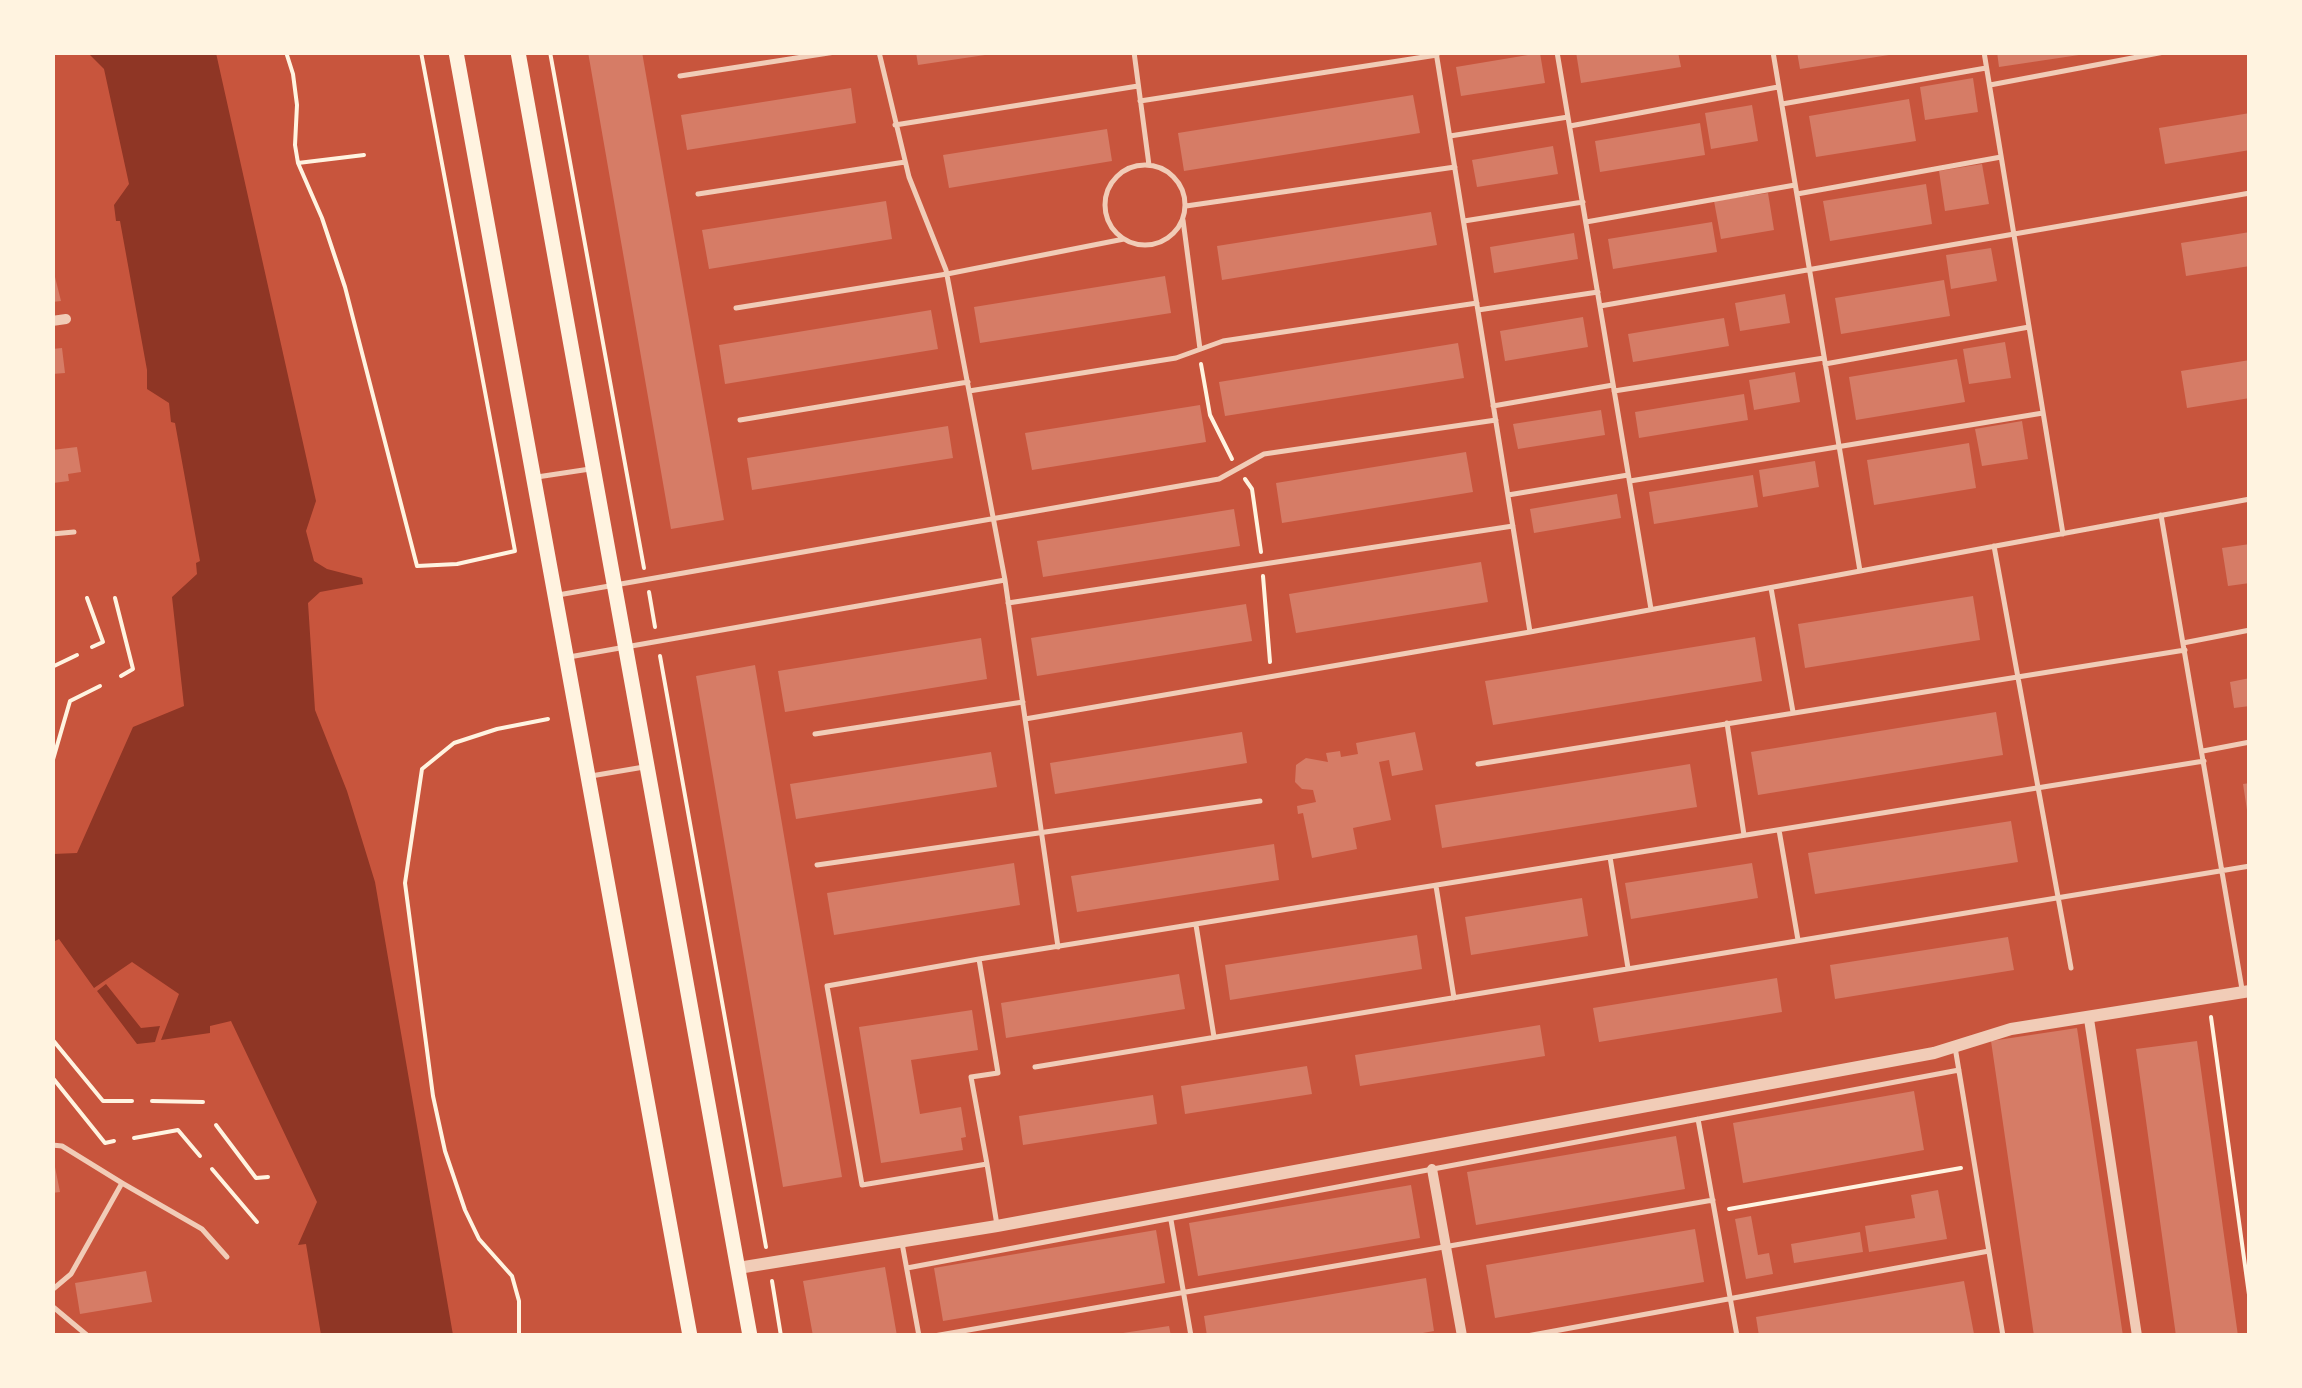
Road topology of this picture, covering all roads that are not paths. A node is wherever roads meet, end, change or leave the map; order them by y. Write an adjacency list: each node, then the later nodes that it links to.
1 (456, 52): 57 (main road)
2 (518, 52): 56 (main road)
3 (835, 52): 12 (lane)
4 (879, 52): 19 (lane)
5 (1134, 52): 14 (lane)
6 (1557, 52): 18 (lane)
7 (1774, 52): 15 (lane)
8 (1984, 52): 11 (lane)
9 (2164, 52): 13 (lane)
10 (1437, 54): 16 (lane); 21 (lane)
11 (1987, 68): 13 (lane); 17 (lane)
12 (680, 76)
13 (1990, 84): 22 (lane)
14 (1138, 86): 16 (lane); 19 (lane)
15 (1779, 86): 17 (lane); 20 (lane)
16 (1140, 101): 24 (lane)
17 (1782, 104): 26 (lane)
18 (1568, 117): 20 (lane); 21 (lane)
19 (895, 125): 23 (lane)
20 (1570, 126): 30 (lane)
21 (1450, 136): 25 (lane)
22 (2001, 156): 29 (lane); 35 (lane)
23 (905, 162): 28 (lane); 38 (lane)
24 (1149, 165): 31 (lane); 36 (lane)
25 (1455, 168): 31 (lane); 33 (lane)
26 (1796, 185): 29 (lane); 34 (lane)
27 (2250, 193): 35 (lane)
28 (698, 194)
29 (1797, 194): 37 (lane)
30 (1582, 202): 33 (lane); 34 (lane)
31 (1186, 206): 32 (lane)
32 (1183, 220): 36 (lane); 46 (lane)
33 (1464, 222): 40 (lane)
34 (1586, 222): 39 (lane)
35 (2014, 232): 37 (lane); 45 (lane)
36 (1124, 239): 38 (lane)
37 (1809, 267): 41 (lane); 47 (lane)
38 (946, 274): 42 (lane); 48 (lane)
39 (1598, 292): 40 (lane); 41 (lane)
40 (1477, 306): 46 (lane); 51 (lane)
41 (1600, 306): 49 (lane)
42 (736, 308)
43 (66, 319): 44 (street)
44 (52, 321)
45 (2029, 327): 47 (lane); 52 (lane)
46 (1200, 349): 50 (lane)
47 (1825, 361): 49 (lane); 55 (lane)
48 (968, 382): 50 (lane); 53 (lane)
49 (1614, 388): 51 (lane); 58 (lane)
50 (969, 391): 62 (lane)
51 (1494, 406): 54 (lane)
52 (2043, 413): 55 (lane); 66 (lane)
53 (740, 420)
54 (1496, 420): 59 (lane); 62 (lane)
55 (1839, 447): 58 (lane); 68 (lane)
56 (594, 468): 57 (lane); 70 (main road)
57 (534, 478): 72 (main road)
58 (1629, 478): 59 (lane); 74 (lane)
59 (1508, 495): 63 (lane)
60 (2250, 499): 61 (lane)
61 (2161, 515): 66 (lane); 78 (lane)
62 (993, 516): 69 (lane); 70 (lane)
63 (1513, 526): 73 (lane); 76 (lane)
64 (74, 532): 65 (lane)
65 (52, 534)
66 (2063, 534): 67 (lane)
67 (1994, 546): 68 (lane); 80 (lane)
68 (1860, 571): 71 (lane)
69 (1005, 580): 73 (lane); 77 (lane)
70 (616, 584): 72 (lane); 77 (main road)
71 (1770, 588): 74 (lane); 82 (lane)
72 (555, 595): 79 (main road)
73 (1008, 603): 81 (lane)
74 (1652, 609): 76 (lane)
75 (2250, 630): 78 (lane)
76 (1530, 632): 83 (lane)
77 (627, 647): 79 (lane); 90 (main road)
78 (2184, 647): 80 (lane); 87 (lane)
79 (566, 658): 91 (main road)
80 (2017, 676): 82 (lane); 92 (lane)
81 (1023, 702): 83 (lane); 85 (lane)
82 (1792, 712): 84 (lane)
83 (1025, 718): 95 (lane)
84 (1727, 723): 89 (lane); 96 (lane)
85 (815, 734)
86 (2250, 742): 87 (lane)
87 (2202, 752): 88 (lane)
88 (2204, 761): 92 (lane); 100 (lane)
89 (1478, 764)
90 (648, 766): 91 (lane); 128 (main road)
91 (588, 776): 135 (main road)
92 (2036, 788): 94 (lane); 102 (lane)
93 (1260, 802): 95 (lane)
94 (1779, 830): 96 (lane); 104 (lane)
95 (1042, 833): 98 (lane); 105 (lane)
96 (1744, 835): 97 (lane)
97 (1610, 858): 101 (lane); 108 (lane)
98 (817, 865)
99 (2250, 866): 100 (lane)
100 (2222, 870): 102 (lane); 109 (lane)
101 (1436, 886): 103 (lane); 110 (lane)
102 (2057, 899): 104 (lane); 107 (lane)
103 (1196, 924): 105 (lane); 112 (lane)
104 (1799, 941): 108 (lane)
105 (1058, 947): 106 (lane)
106 (978, 959): 118 (lane); 118 (lane)
107 (2070, 968)
108 (1628, 969): 110 (lane)
109 (2246, 991): 111 (street)
110 (1454, 998): 112 (lane)
111 (2090, 1019): 113 (street); 144 (street)
112 (1214, 1037): 114 (lane)
113 (1955, 1046): 115 (lane); 123 (street)
114 (1035, 1067)
115 (1960, 1070): 116 (lane); 126 (lane)
116 (1698, 1120): 119 (lane); 121 (lane)
117 (52, 1146): 120 (lane)
118 (987, 1164): 123 (lane)
119 (1432, 1169): 122 (lane); 125 (street)
120 (122, 1182): 127 (lane); 130 (lane)
121 (1713, 1200): 125 (lane); 132 (lane)
122 (1170, 1219): 129 (lane); 131 (lane)
123 (997, 1226): 124 (street)
124 (902, 1243): 128 (street); 129 (lane)
125 (1446, 1246): 131 (lane); 140 (street)
126 (1989, 1251): 132 (lane); 143 (lane)
127 (228, 1257)
128 (738, 1268): 136 (main road)
129 (907, 1268): 137 (lane)
130 (52, 1290)
131 (1183, 1292): 138 (lane); 139 (lane)
132 (1730, 1298): 141 (lane); 142 (lane)
133 (52, 1306): 134 (lane)
134 (88, 1336)
135 (690, 1336)
136 (750, 1336)
137 (919, 1336)
138 (934, 1336)
139 (1191, 1336)
140 (1462, 1336)
141 (1527, 1336)
142 (1737, 1336)
143 (2003, 1336)
144 (2138, 1336)

